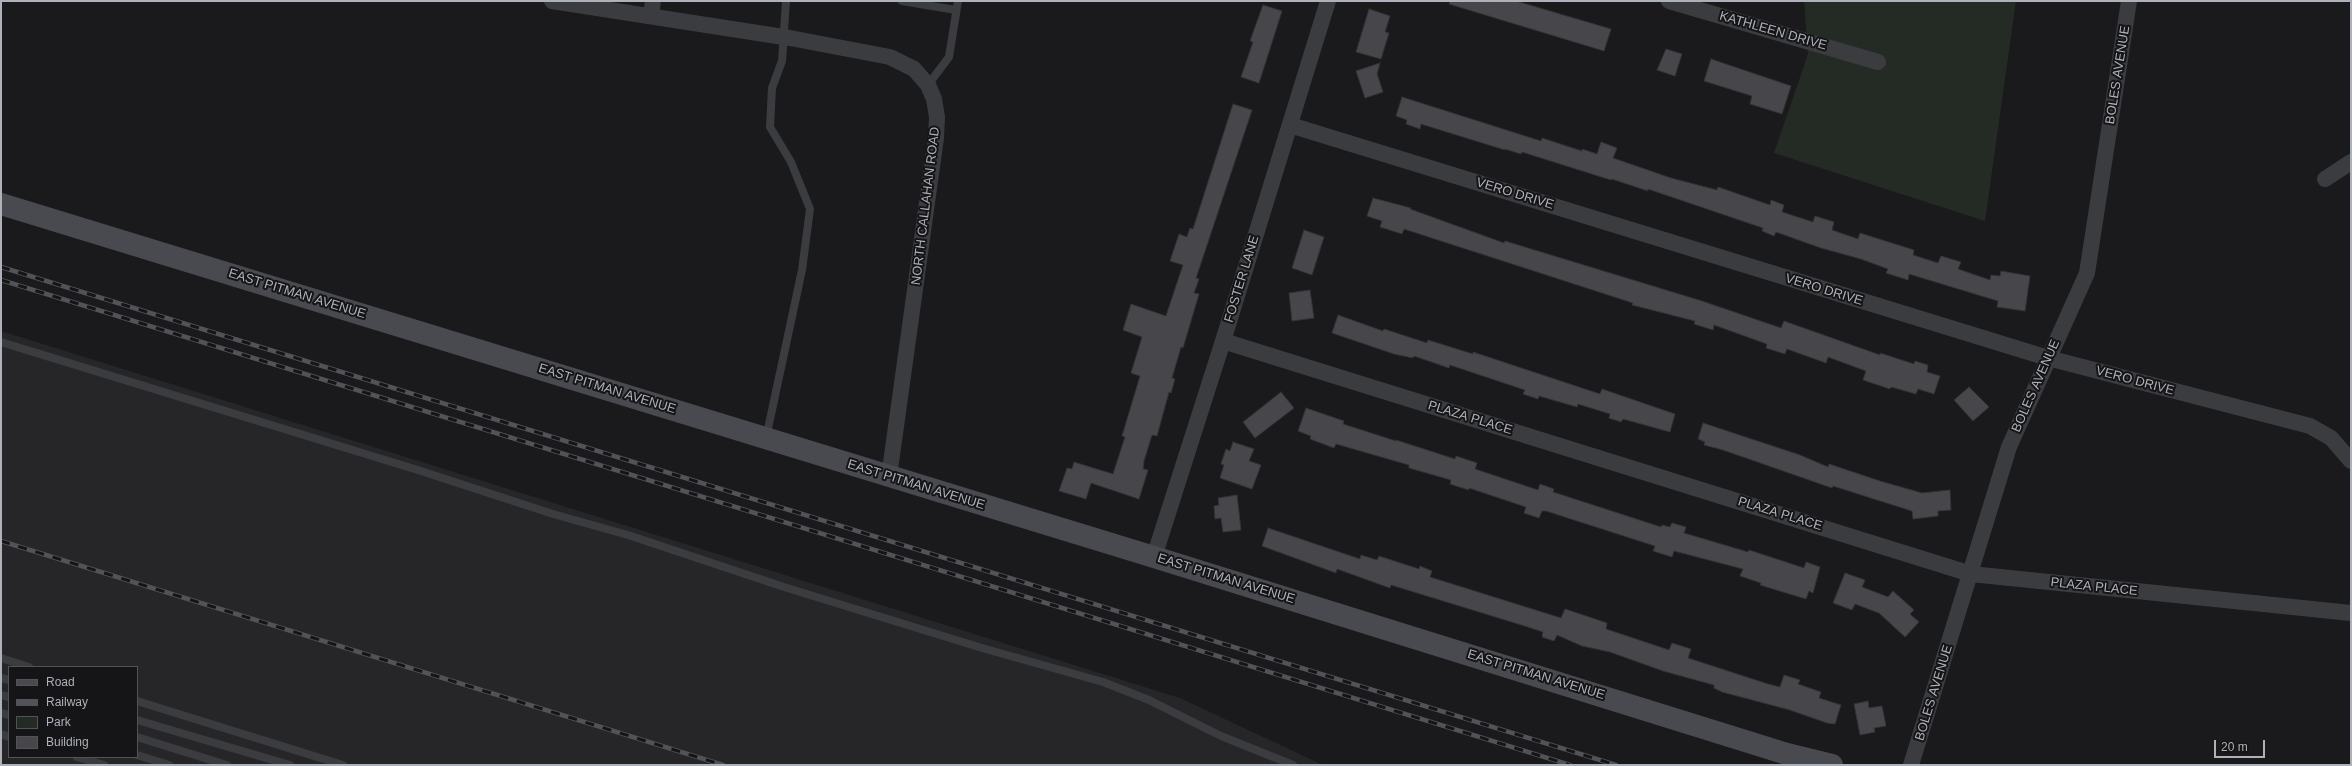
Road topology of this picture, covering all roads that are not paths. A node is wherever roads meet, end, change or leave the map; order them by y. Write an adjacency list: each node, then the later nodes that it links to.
1 (552, 1): 8 (street, NORTH CALLAHAN ROAD)
2 (786, 1): 9 (lane)
3 (902, 1): 7 (lane)
4 (1328, 1): 12 (street, FOSTER LANE)
5 (1668, 1): 10 (street, KATHLEEN DRIVE)
6 (2129, 1): 18 (street, BOLES AVENUE)
7 (957, 5): 11 (lane)
8 (652, 9): 9 (street, NORTH CALLAHAN ROAD)
9 (782, 37): 11 (street, NORTH CALLAHAN ROAD); 19 (lane)
10 (1878, 62)
11 (928, 85): 21 (street, NORTH CALLAHAN ROAD)
12 (1290, 125): 16 (street, FOSTER LANE); 18 (street, VERO DRIVE)
13 (2351, 162): 14 (street)
14 (2325, 179)
15 (1, 204): 19 (street, EAST PITMAN AVENUE)
16 (1224, 341): 22 (street, FOSTER LANE); 23 (street, PLAZA PLACE)
17 (1, 342): 37 (lane)
18 (2048, 358): 20 (street, VERO DRIVE); 23 (street, BOLES AVENUE)
19 (766, 439): 21 (street, EAST PITMAN AVENUE)
20 (2351, 461)
21 (889, 477): 22 (street, EAST PITMAN AVENUE)
22 (1154, 557): 38 (street, EAST PITMAN AVENUE)
23 (1971, 574): 24 (street, PLAZA PLACE); 39 (street, BOLES AVENUE)
24 (2351, 613)
25 (1, 658): 26 (lane)
26 (26, 666)
27 (138, 701): 36 (lane)
28 (138, 720): 35 (lane)
29 (138, 737): 34 (lane)
30 (138, 756): 33 (lane)
31 (80, 758): 32 (lane)
32 (104, 765)
33 (169, 765)
34 (227, 765)
35 (290, 765)
36 (343, 765)
37 (1293, 765)
38 (1832, 765)
39 (1911, 765)

